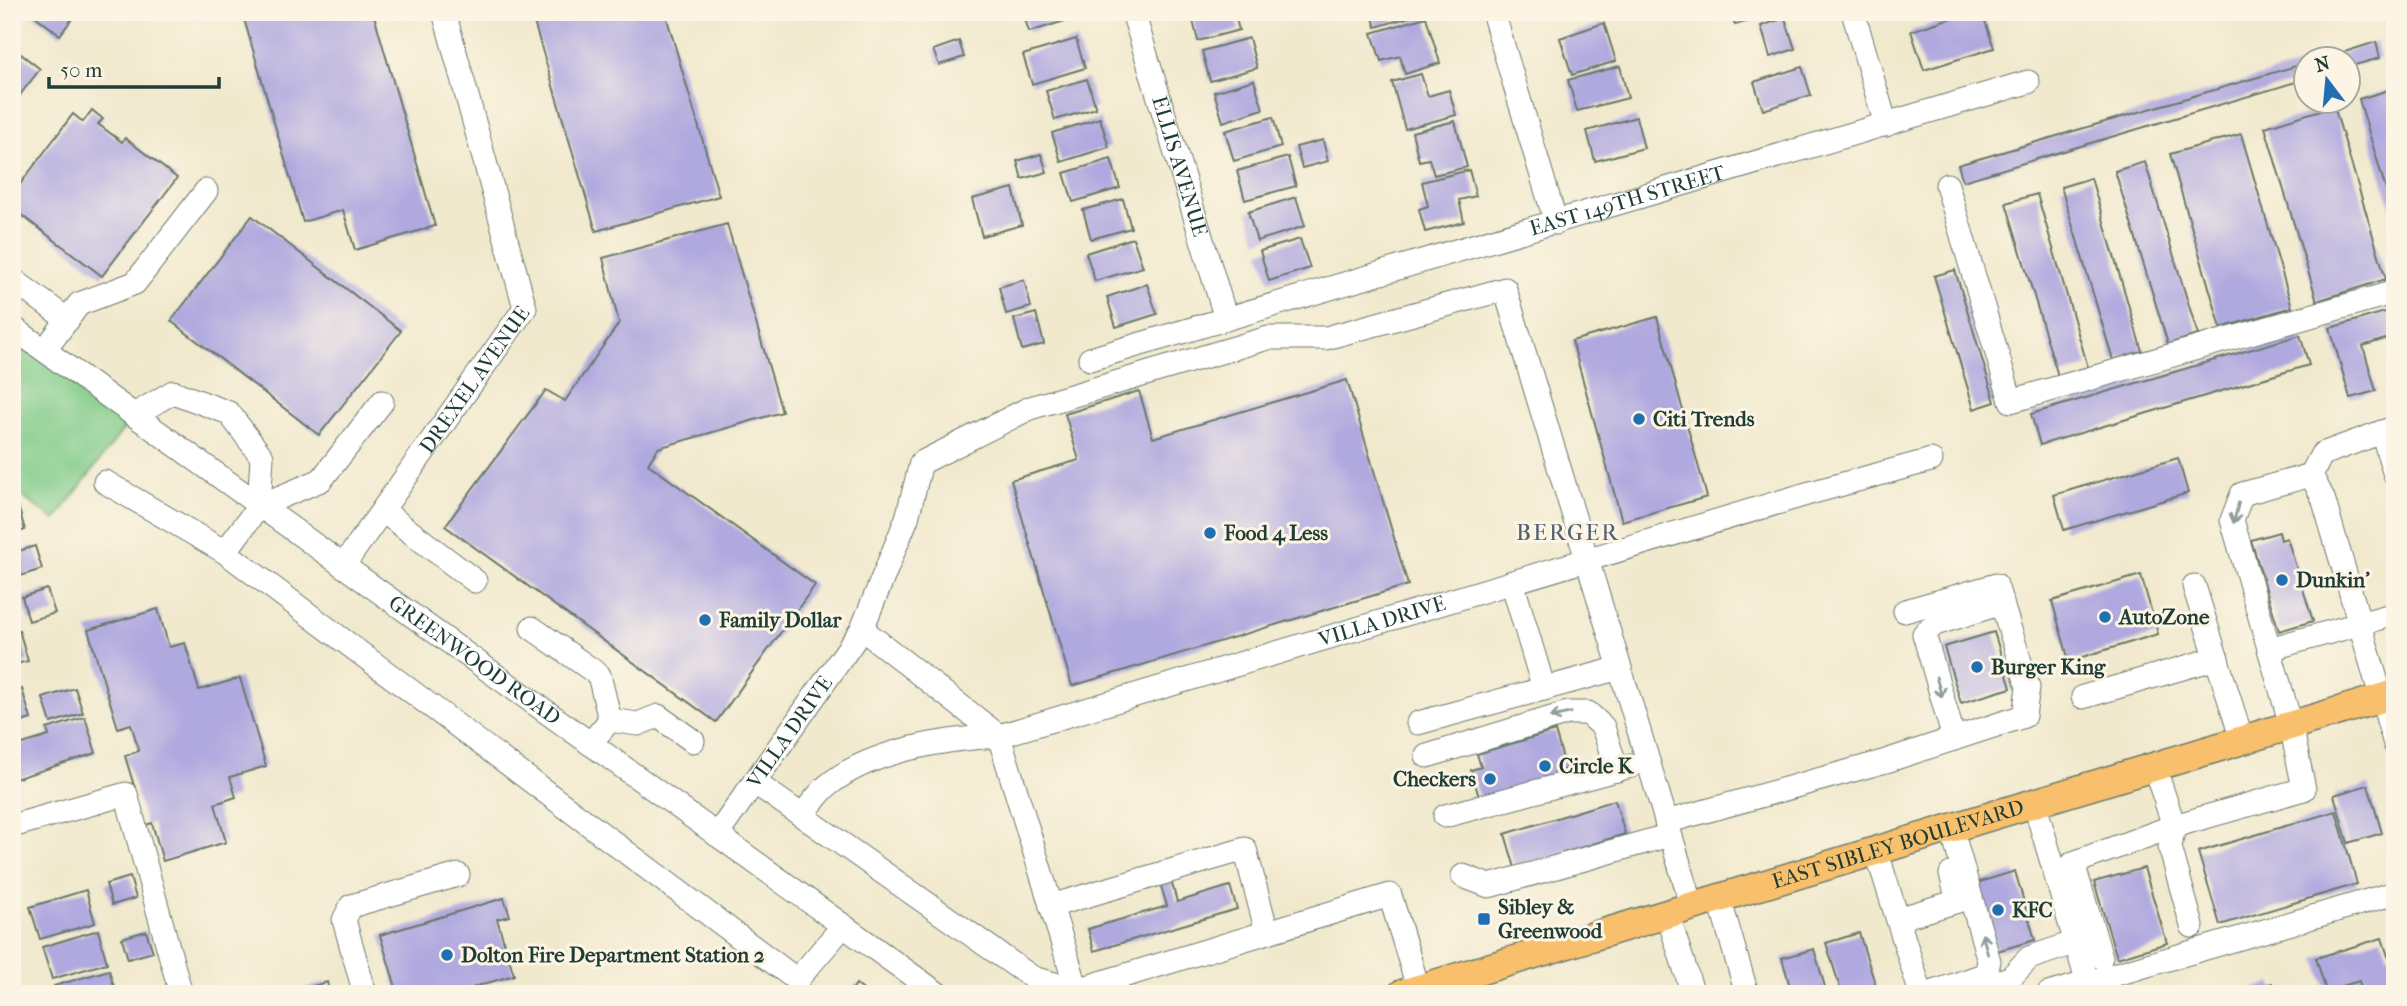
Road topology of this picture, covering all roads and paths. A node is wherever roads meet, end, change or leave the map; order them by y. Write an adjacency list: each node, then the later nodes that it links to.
1 (444, 12): 25 (street, DREXEL AVENUE)
2 (1133, 12): 12 (street, ELLIS AVENUE)
3 (1493, 12): 9 (street)
4 (1853, 12): 6 (street)
5 (2028, 82): 6 (street, EAST 149TH STREET)
6 (1886, 125): 9 (street, EAST 149TH STREET)
7 (1947, 184): 11 (street)
8 (206, 191): 13 (street)
9 (1556, 223): 12 (street, EAST 149TH STREET)
10 (12, 279): 13 (street)
11 (2395, 292)
12 (1226, 319): 16 (street, EAST 149TH STREET)
13 (68, 320): 15 (street)
14 (12, 327): 15 (street, GREENWOOD ROAD)
15 (45, 350): 18 (street, GREENWOOD ROAD)
16 (1090, 359)
17 (382, 402): 24 (street)
18 (134, 415): 24 (street, GREENWOOD ROAD); 24 (street)
19 (2388, 430): 21 (street); 22 (street)
20 (1931, 460): 27 (street, VILLA DRIVE)
21 (2311, 475): 35 (street); 38 (street, one-way to 38)
22 (2395, 475)
23 (105, 482): 26 (street)
24 (259, 506): 26 (street); 28 (street, GREENWOOD ROAD)
25 (383, 511): 28 (street, DREXEL AVENUE); 29 (street)
26 (225, 552): 79 (street)
27 (1588, 560): 30 (street, VILLA DRIVE); 37 (street, VILLA DRIVE); 40 (street)
28 (343, 566): 51 (street, GREENWOOD ROAD)
29 (475, 580)
30 (1513, 582): 41 (street); 47 (street, VILLA DRIVE)
31 (2194, 586): 39 (street)
32 (2002, 603): 33 (street); 48 (street); 48 (street, one-way to 48)
33 (1905, 611)
34 (2395, 614): 35 (street)
35 (2360, 625): 38 (street); 42 (street)
36 (532, 628): 44 (street)
37 (862, 629): 47 (street); 57 (street, VILLA DRIVE)
38 (2269, 649): 46 (street)
39 (2217, 658): 43 (street); 49 (street)
40 (1620, 668): 41 (street); 54 (street)
41 (1544, 689): 45 (street)
42 (2388, 696): 46 (main road, EAST SIBLEY BOULEVARD); 52 (street)
43 (2083, 697)
44 (610, 720): 50 (street); 51 (street)
45 (1418, 723)
46 (2291, 725): 49 (main road, EAST SIBLEY BOULEVARD); 62 (street)
47 (999, 736): 59 (street, VILLA DRIVE); 71 (street)
48 (1954, 739): 63 (street)
49 (2242, 740): 55 (main road, EAST SIBLEY BOULEVARD)
50 (694, 741)
51 (590, 744): 65 (street, GREENWOOD ROAD)
52 (2395, 744)
53 (1427, 756): 56 (street, one-way to 53)
54 (1648, 761): 56 (street); 63 (street)
55 (2154, 766): 58 (main road, EAST SIBLEY BOULEVARD); 62 (street)
56 (1617, 770): 60 (street)
57 (754, 782): 59 (street); 65 (street, VILLA DRIVE)
58 (2034, 802): 64 (main road, EAST SIBLEY BOULEVARD); 77 (street)
59 (802, 815): 81 (street)
60 (1445, 816)
61 (12, 826): 83 (street)
62 (2174, 826): 75 (street); 78 (street)
63 (1669, 829): 68 (street); 72 (street)
64 (1945, 829): 66 (main road, EAST SIBLEY BOULEVARD); 73 (street); 89 (street, one-way to 64)
65 (717, 835): 74 (street, GREENWOOD ROAD)
66 (1876, 850): 70 (main road, EAST SIBLEY BOULEVARD); 73 (street)
67 (458, 875): 84 (street)
68 (1462, 876)
69 (2395, 893): 80 (street)
70 (1719, 898): 72 (main road, EAST SIBLEY BOULEVARD); 87 (street)
71 (1051, 905): 76 (street); 81 (street)
72 (1679, 909): 82 (main road, EAST SIBLEY BOULEVARD); 86 (street)
73 (1898, 919): 88 (street)
74 (843, 926): 79 (street); 85 (street, GREENWOOD ROAD)
75 (2192, 926)
76 (1267, 933): 81 (street); 82 (street)
77 (2076, 942): 80 (street); 90 (street)
78 (2101, 957)
79 (791, 987)
80 (2089, 988): 91 (street)
81 (1077, 990)
82 (1414, 992)
83 (181, 994)
84 (365, 994)
85 (938, 994)
86 (1693, 994)
87 (1746, 994)
88 (1920, 994)
89 (1927, 994)
90 (1963, 994)
91 (2048, 994)

